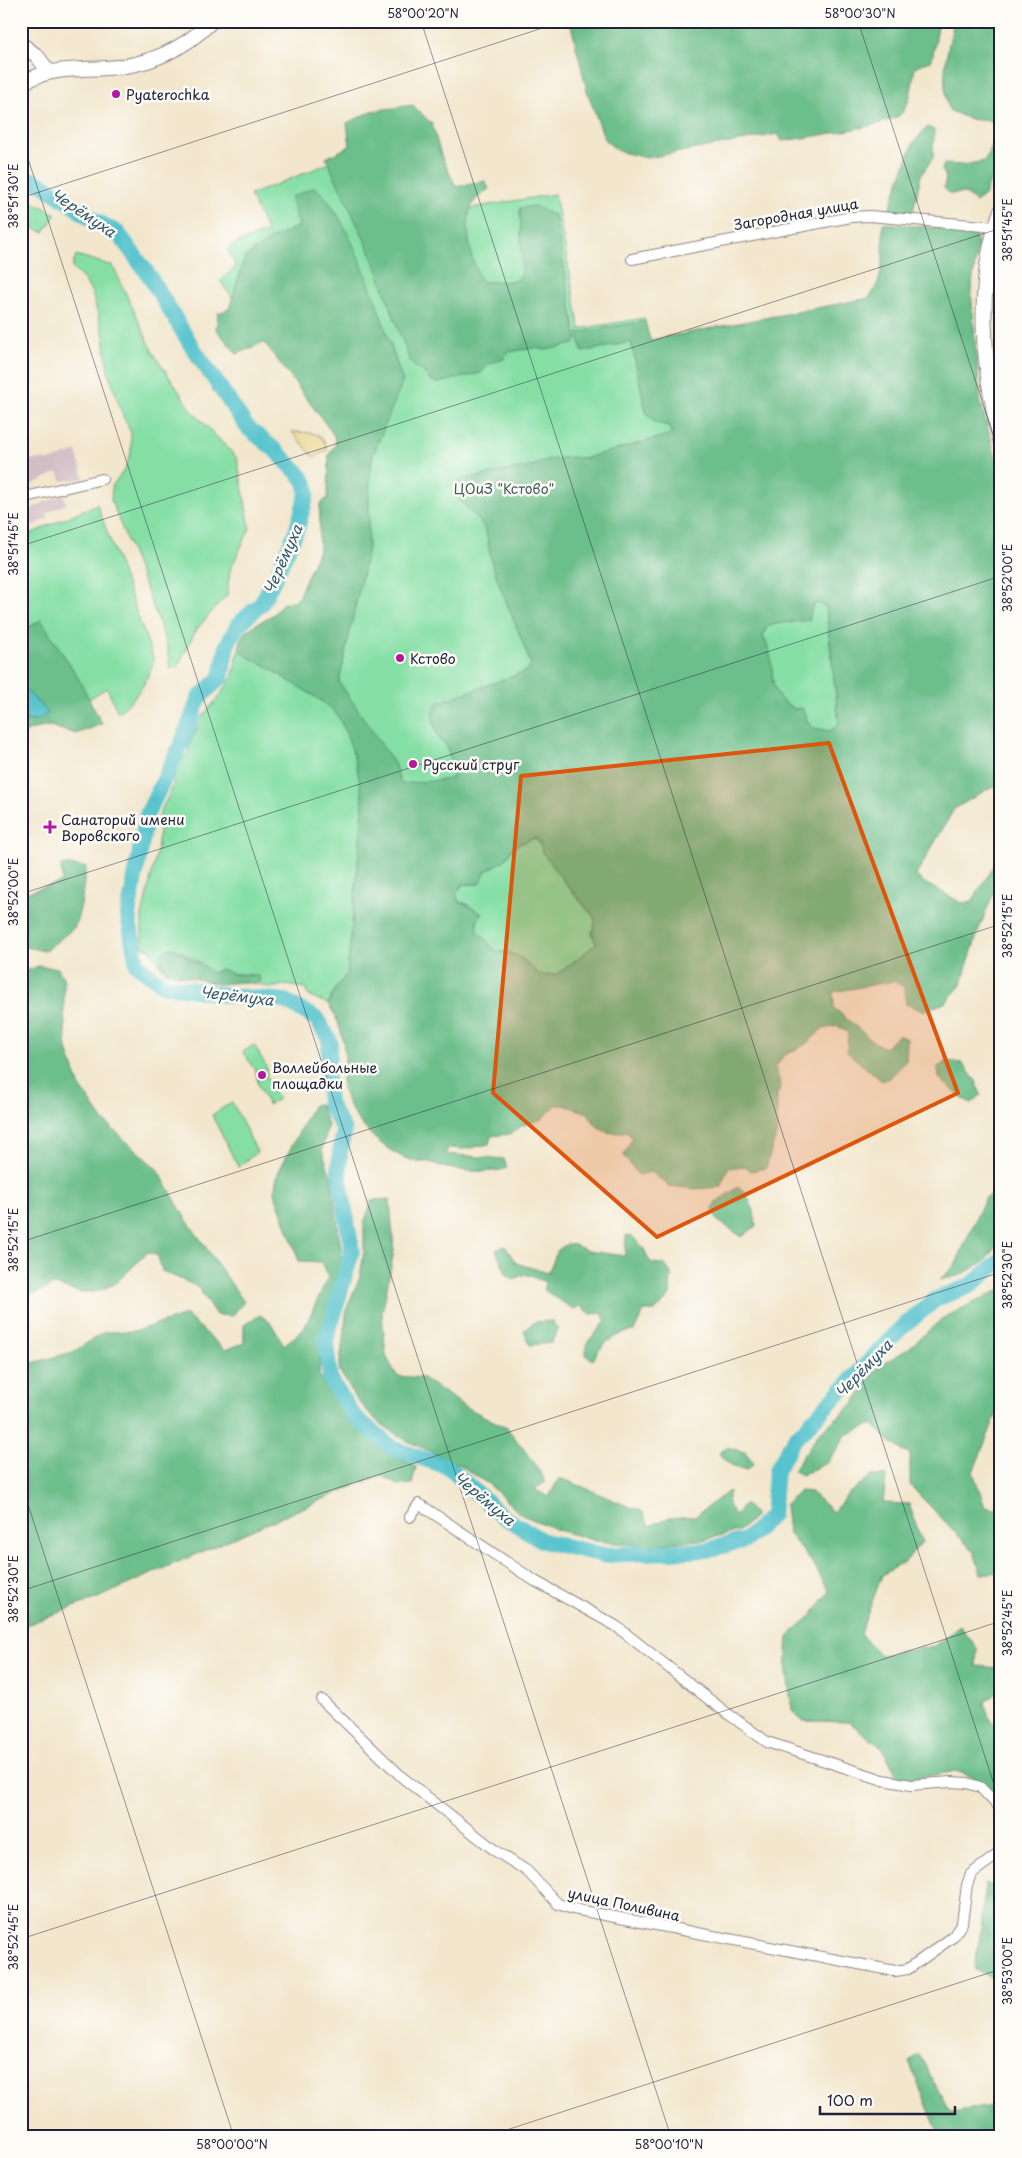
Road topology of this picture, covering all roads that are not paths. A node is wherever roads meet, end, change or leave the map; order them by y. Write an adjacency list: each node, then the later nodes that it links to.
1 (212, 21): 3 (main road)
2 (21, 44): 3 (main road)
3 (49, 72): 4 (main road)
4 (21, 84)
5 (1001, 212): 6 (main road)
6 (996, 227): 7 (street, Загородная улица); 8 (main road)
7 (632, 259)
8 (1001, 441)
9 (102, 480): 10 (street)
10 (21, 498)
11 (410, 1517): 13 (street)
12 (322, 1700): 14 (street, улица Поливина)
13 (1001, 1809)
14 (1001, 1852)

